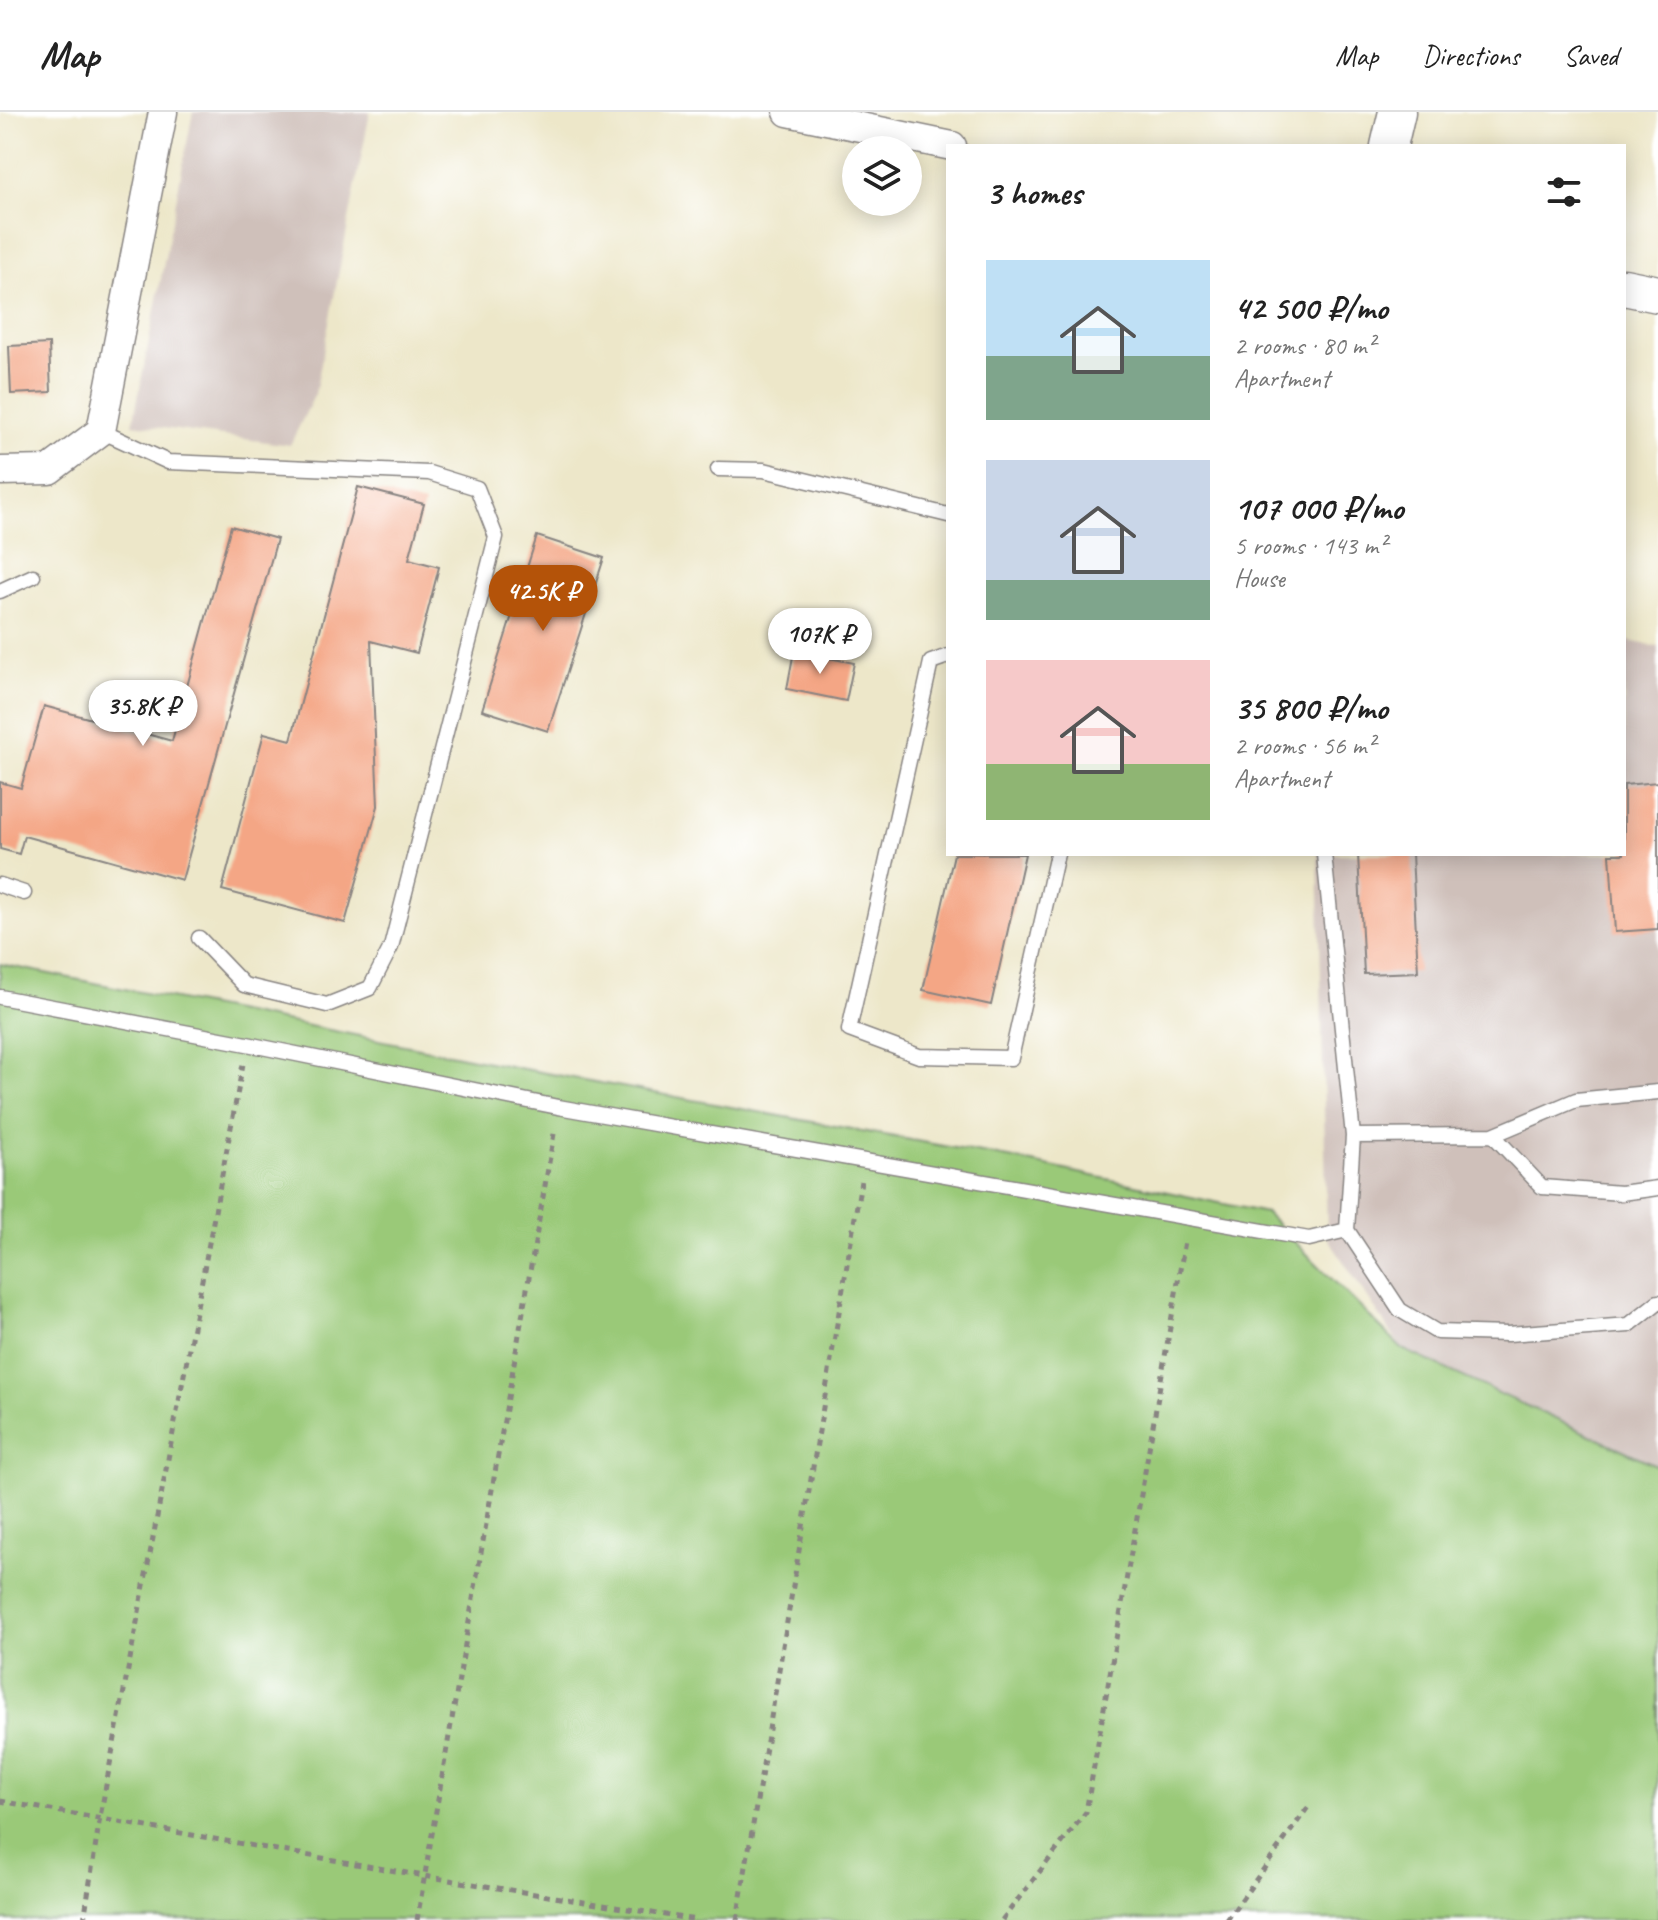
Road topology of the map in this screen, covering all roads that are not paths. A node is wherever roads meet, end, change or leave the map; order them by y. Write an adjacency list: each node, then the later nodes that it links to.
1 (163, 112): 8 (street)
2 (788, 112): 5 (street)
3 (1397, 112): 4 (street)
4 (1389, 144)
5 (946, 145)
6 (1626, 287): 7 (street)
7 (1658, 294)
8 (101, 431): 10 (street); 19 (lane)
9 (718, 469): 11 (lane)
10 (0, 471)
11 (946, 515)
12 (33, 576): 13 (lane)
13 (0, 591)
14 (946, 657): 15 (lane)
15 (1057, 856)
16 (1324, 856): 23 (lane)
17 (0, 885): 18 (lane)
18 (24, 893)
19 (199, 938)
20 (0, 997): 25 (lane)
21 (1658, 1092): 22 (lane)
22 (1493, 1135): 23 (lane); 24 (lane)
23 (1353, 1136): 25 (lane)
24 (1658, 1188)
25 (1347, 1230): 26 (lane)
26 (1658, 1302)

